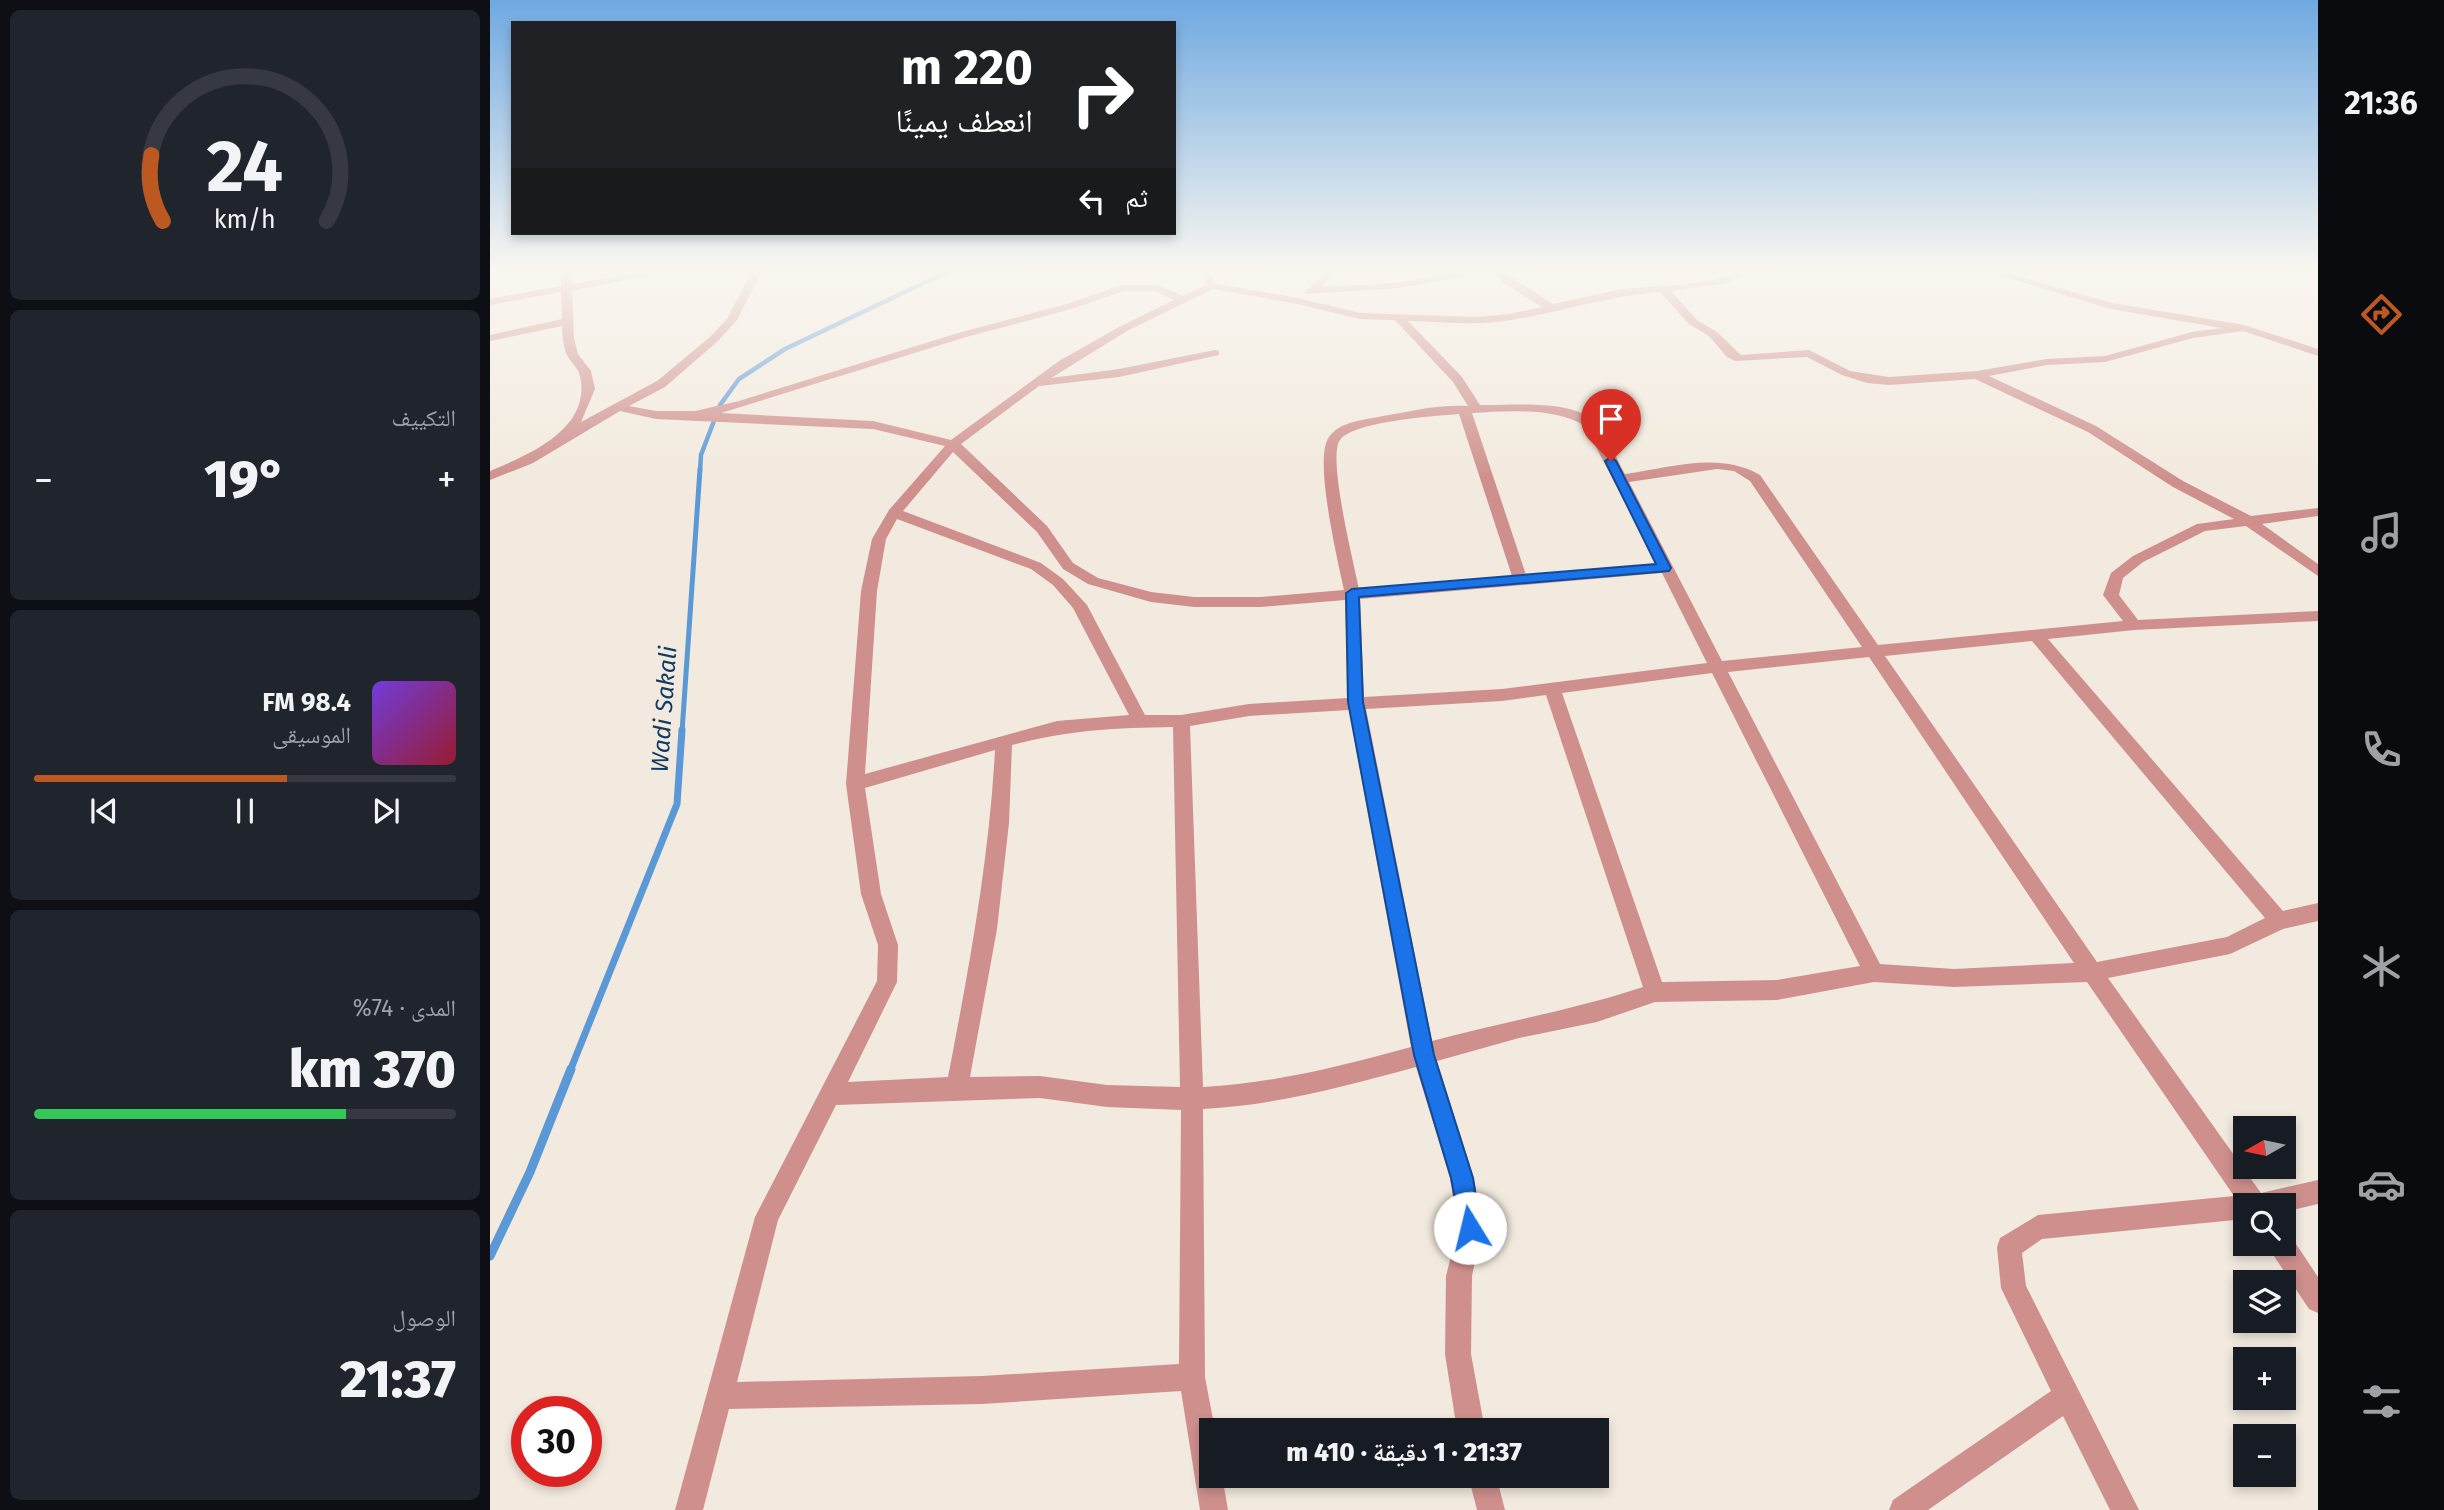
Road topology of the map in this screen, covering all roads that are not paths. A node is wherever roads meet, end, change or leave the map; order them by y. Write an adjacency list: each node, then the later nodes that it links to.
1 (569, 339): 16 (street)
2 (713, 339): 13 (street)
3 (948, 339): 15 (street)
4 (1104, 339): 12 (street)
5 (1419, 339): 14 (street)
6 (1718, 339): 11 (street)
7 (2180, 339): 11 (street)
8 (2277, 339): 10 (street)
9 (1214, 353): 12 (street)
10 (2318, 354)
11 (1977, 374): 22 (street)
12 (1031, 384): 17 (street)
13 (618, 407): 15 (street); 16 (street)
14 (1470, 409): 19 (street); 26 (street); 28 (street)
15 (695, 415): 17 (street)
16 (567, 435): 18 (street)
17 (953, 444): 20 (street); 23 (street)
18 (490, 476)
19 (1621, 479): 24 (street); 32 (street)
20 (894, 513): 27 (street); 39 (street)
21 (2318, 513): 22 (street)
22 (2249, 521): 25 (street); 30 (street)
23 (1068, 566): 27 (street); 28 (street)
24 (1664, 568): 26 (street); 33 (street)
25 (2318, 571)
26 (1521, 581): 28 (street)
27 (1058, 582): 36 (street)
28 (1352, 593): 35 (street)
29 (2318, 616): 30 (street)
30 (2134, 625): 31 (street)
31 (2037, 636): 32 (street); 41 (street)
32 (1873, 653): 33 (street); 42 (street)
33 (1717, 667): 34 (street); 43 (street)
34 (1552, 689): 35 (street); 44 (street)
35 (1356, 702): 37 (street); 45 (street)
36 (1139, 719): 37 (street); 38 (street)
37 (1181, 721): 48 (street)
38 (1004, 741): 39 (street); 46 (street)
39 (855, 785): 47 (street)
40 (2318, 912): 41 (street)
41 (2279, 920): 42 (street)
42 (2092, 972): 43 (street); 50 (street)
43 (1874, 973): 44 (street)
44 (1655, 992): 45 (street)
45 (1424, 1055): 48 (street); 58 (street)
46 (957, 1088): 47 (street); 48 (street)
47 (830, 1094): 56 (street)
48 (1192, 1099): 55 (street)
49 (2318, 1192): 51 (street)
50 (2246, 1193)
51 (2296, 1197)
52 (2233, 1208): 57 (street)
53 (2289, 1256): 54 (street)
54 (2318, 1300)
55 (1192, 1377): 56 (street); 61 (street)
56 (721, 1396): 60 (street)
57 (2068, 1396): 63 (street); 64 (street)
58 (1469, 1418)
59 (1485, 1488): 62 (street)
60 (689, 1510)
61 (1214, 1510)
62 (1491, 1510)
63 (1903, 1510)
64 (2125, 1510)

